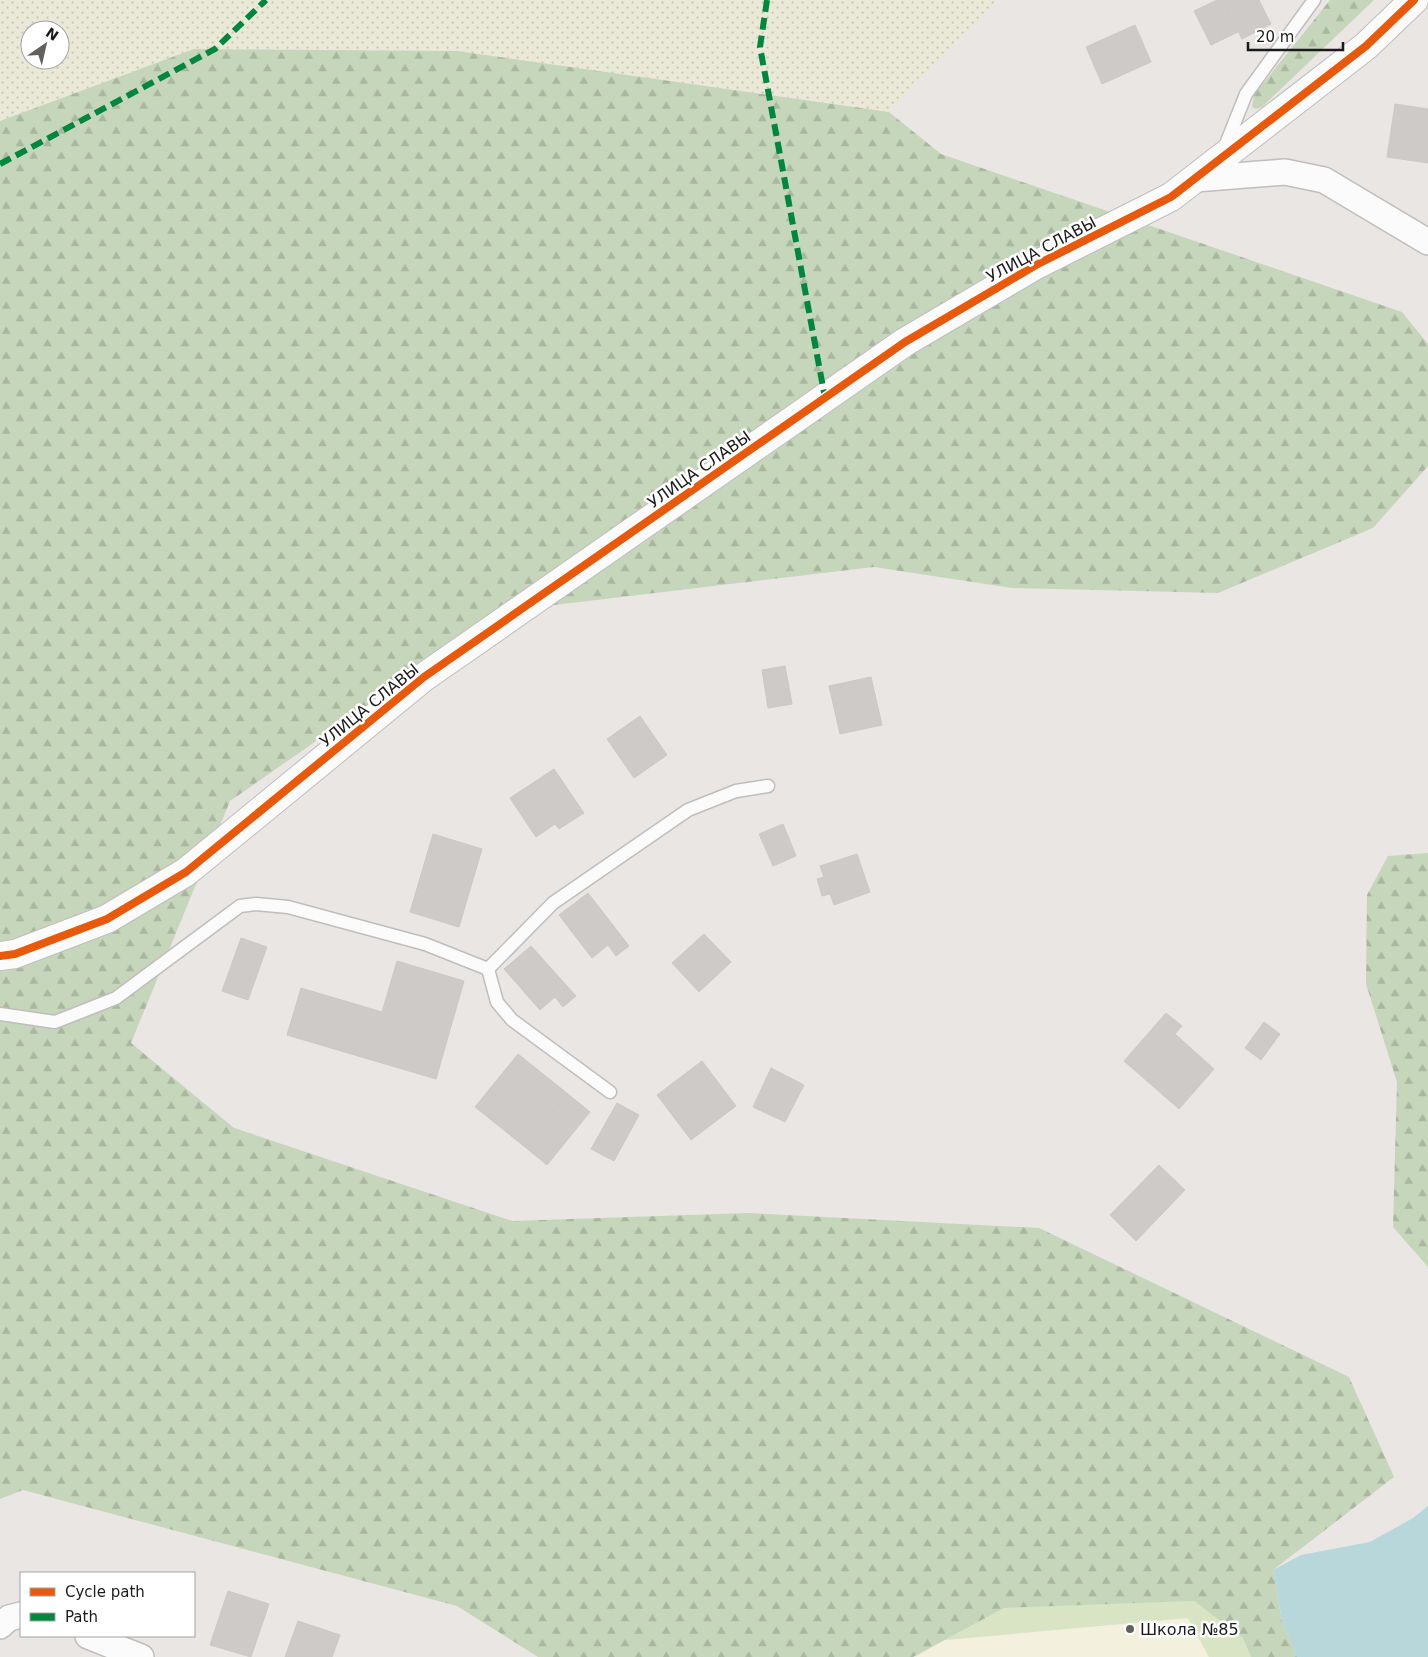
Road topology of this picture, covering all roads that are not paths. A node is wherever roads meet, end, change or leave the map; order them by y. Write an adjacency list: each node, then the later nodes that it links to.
1 (1314, 0): 3 (lane)
2 (1414, 0): 3 (street, УЛИЦА СЛАВЫ)
3 (1219, 161): 4 (street, УЛИЦА СЛАВЫ)
4 (1195, 179): 5 (street); 7 (street, УЛИЦА СЛАВЫ)
5 (1428, 242)
6 (768, 786): 8 (lane)
7 (0, 956)
8 (488, 970): 9 (lane); 10 (lane)
9 (0, 1014)
10 (610, 1092)
11 (20, 1615): 12 (street)
12 (0, 1626)
13 (91, 1637): 14 (street)
14 (141, 1657)

